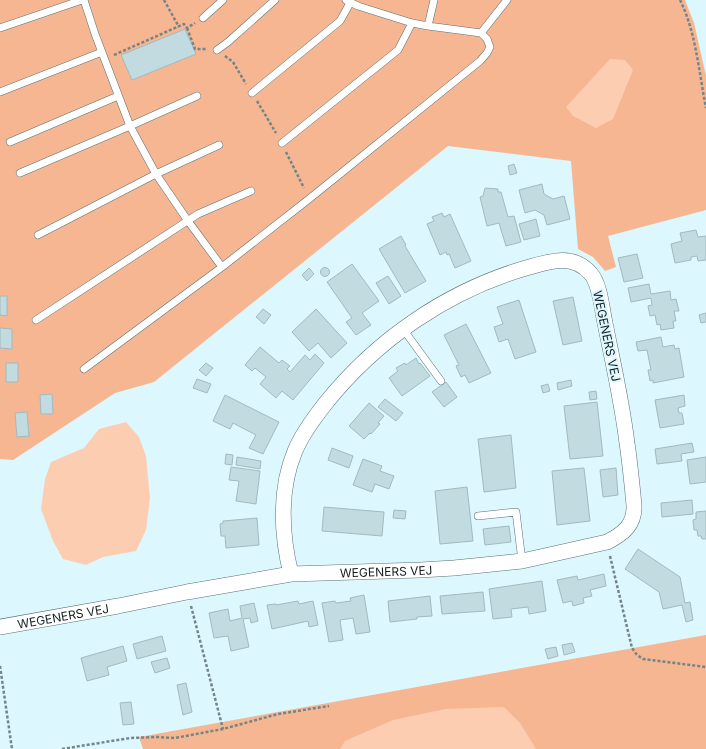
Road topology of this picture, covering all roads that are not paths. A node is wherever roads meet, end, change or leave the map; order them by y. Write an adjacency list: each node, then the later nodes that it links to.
1 (83, 0): 10 (lane); 13 (lane)
2 (223, 0): 7 (lane)
3 (274, 0): 12 (lane)
4 (434, 0): 9 (lane)
5 (507, 0): 11 (lane)
6 (348, 1): 8 (lane); 15 (lane)
7 (203, 18)
8 (412, 23): 9 (lane); 20 (lane)
9 (428, 26): 11 (lane)
10 (0, 28)
11 (481, 33): 27 (lane)
12 (217, 50)
13 (103, 56): 14 (lane); 16 (lane)
14 (0, 92)
15 (252, 93)
16 (118, 96): 18 (lane); 19 (lane)
17 (197, 96): 18 (lane)
18 (130, 126): 22 (lane); 23 (lane)
19 (10, 142)
20 (282, 143)
21 (219, 145): 23 (lane)
22 (20, 173)
23 (156, 174): 25 (lane); 26 (lane)
24 (251, 191): 25 (lane)
25 (188, 221): 27 (lane); 28 (lane)
26 (38, 235)
27 (222, 267): 30 (lane)
28 (36, 320)
29 (403, 329): 31 (lane); 33 (street, WEGENERS VEJ); 34 (street, WEGENERS VEJ)
30 (84, 369)
31 (441, 381)
32 (478, 516): 33 (lane)
33 (522, 561): 34 (street, WEGENERS VEJ)
34 (292, 574): 35 (street, WEGENERS VEJ)
35 (0, 627)

